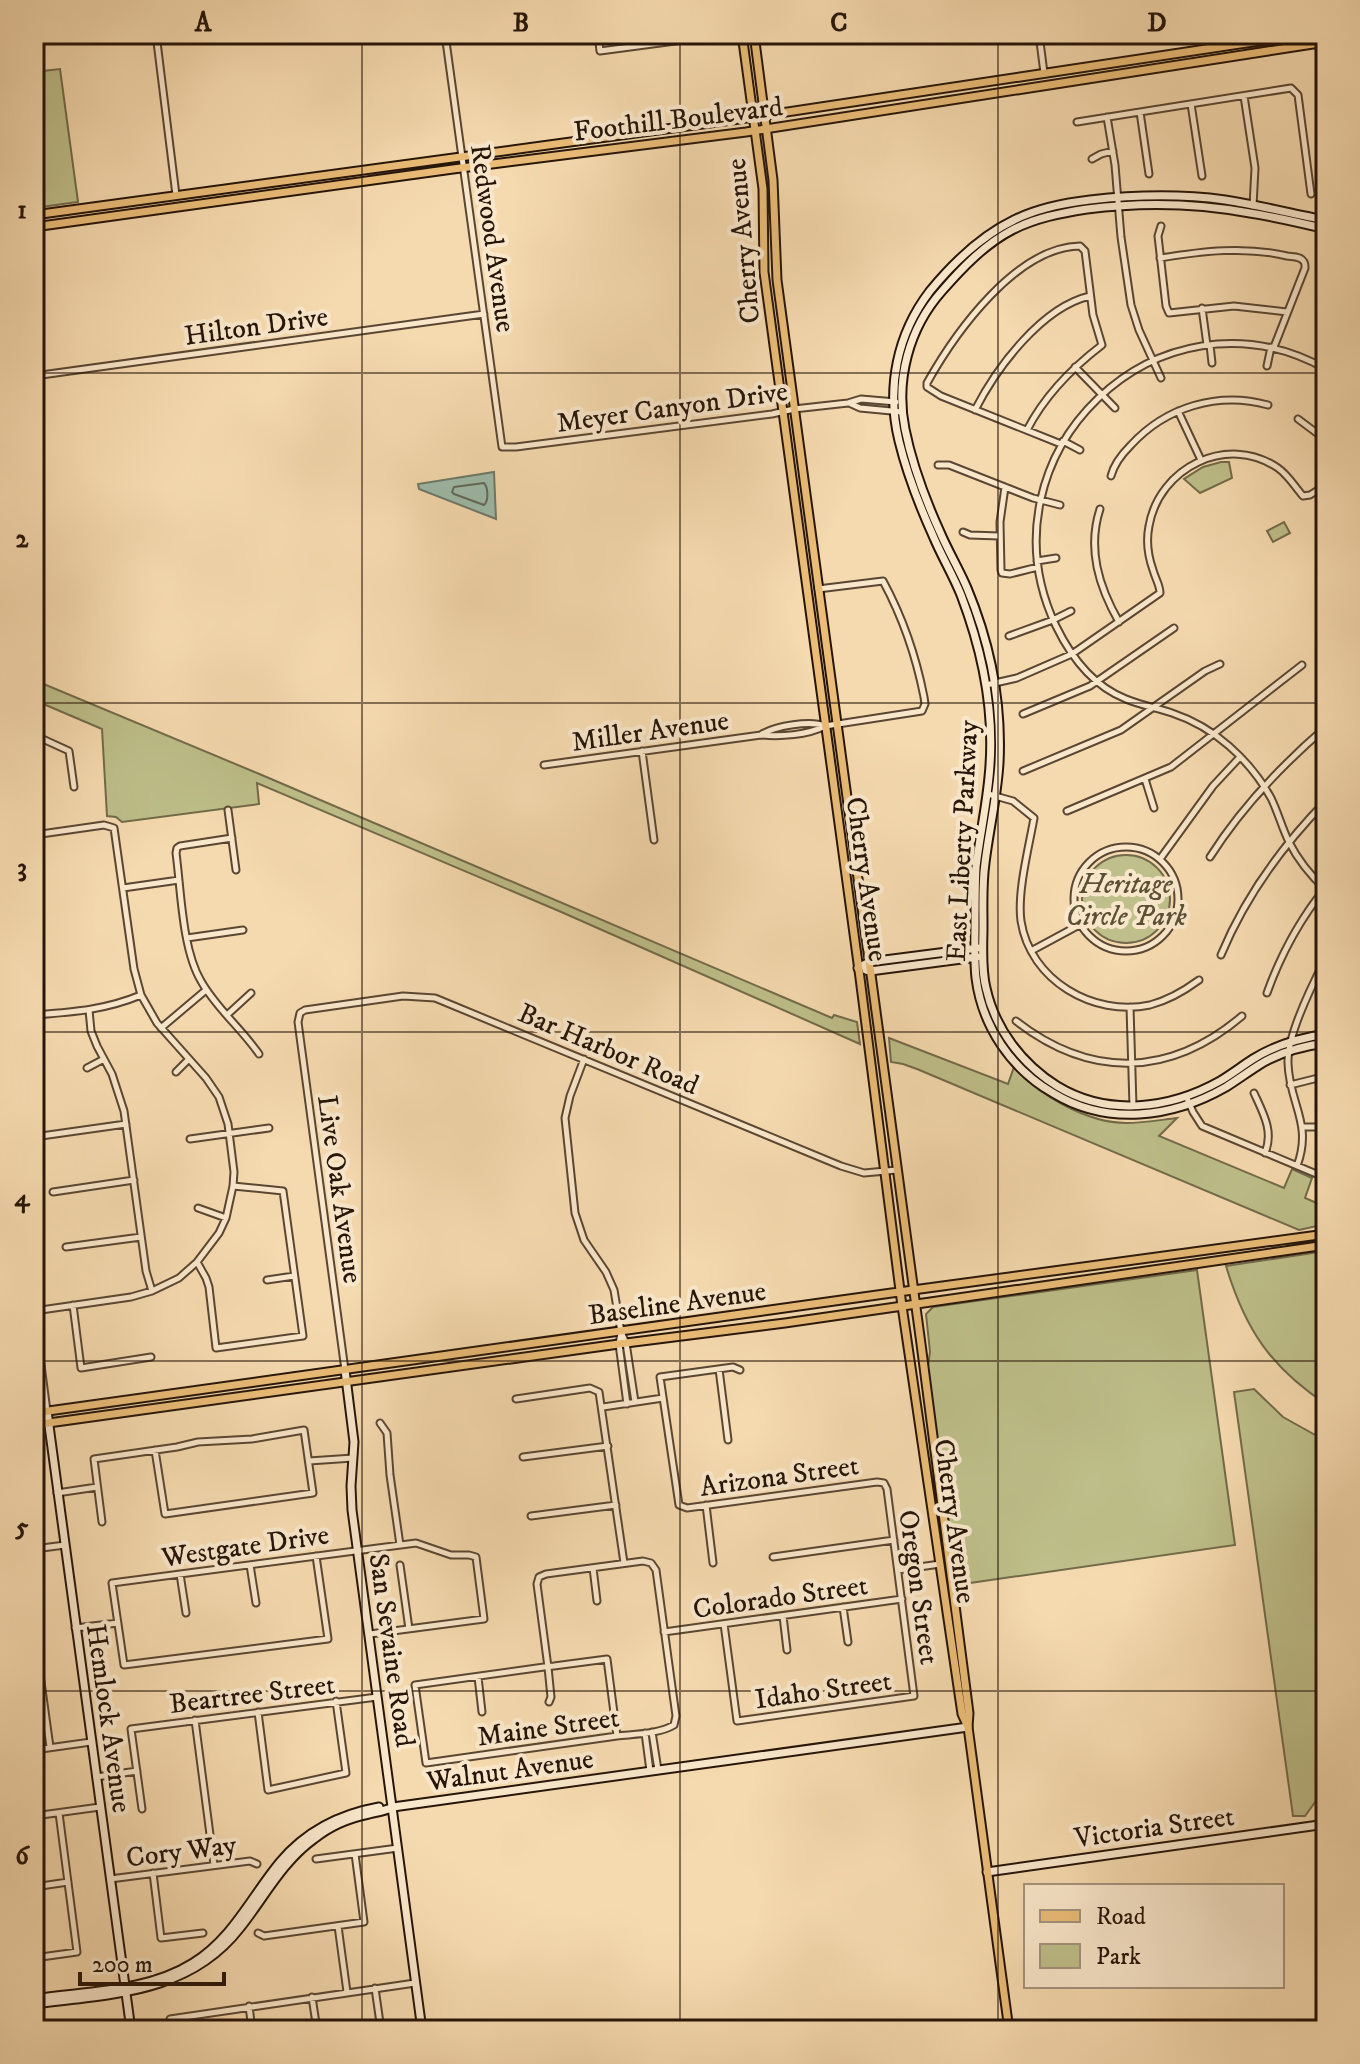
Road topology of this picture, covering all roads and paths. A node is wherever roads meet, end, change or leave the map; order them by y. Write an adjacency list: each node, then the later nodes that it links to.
1 (49, 34): 11 (street)
2 (156, 34): 32 (street)
3 (445, 34): 26 (street, Redwood Avenue)
4 (598, 34): 10 (street)
5 (728, 34): 10 (street)
6 (742, 34): 20 (main road, Cherry Avenue)
7 (754, 34): 19 (main road, Cherry Avenue)
8 (1039, 34): 13 (street)
9 (1306, 34): 13 (main road, Foothill Boulevard)
10 (677, 37)
11 (34, 40)
12 (1326, 42): 16 (main road, Foothill Boulevard)
13 (1044, 73): 14 (main road, Foothill Boulevard)
14 (985, 83): 16 (main road); 19 (main road, Foothill Boulevard)
15 (1244, 96): 17 (street); 31 (street); 34 (street)
16 (935, 102): 23 (main road, Foothill Boulevard)
17 (1191, 104): 18 (street); 30 (street)
18 (1140, 112): 21 (street); 29 (street)
19 (765, 115): 20 (main road, Foothill Boulevard); 23 (main road, Cherry Avenue)
20 (754, 117): 24 (main road, Cherry Avenue); 26 (main road, Foothill Boulevard)
21 (1107, 117): 22 (street); 25 (street)
22 (1077, 122)
23 (767, 129): 24 (main road, Foothill Boulevard); 60 (main road, Cherry Avenue)
24 (755, 130): 28 (main road, Foothill Boulevard); 63 (main road, Cherry Avenue)
25 (1113, 151): 27 (street); 33 (street)
26 (462, 157): 28 (street, Redwood Avenue); 32 (main road, Foothill Boulevard)
27 (1092, 159)
28 (464, 168): 38 (main road, Foothill Boulevard); 44 (street, Redwood Avenue)
29 (1149, 174)
30 (1202, 176)
31 (1311, 194)
32 (176, 196): 35 (main road, Foothill Boulevard)
33 (1118, 202): 34 (street, East Liberty Parkway); 47 (street); 58 (street, East Liberty Parkway)
34 (1253, 209): 36 (street, East Liberty Parkway); 39 (street, East Liberty Parkway)
35 (34, 215)
36 (1326, 220)
37 (1161, 226): 40 (street)
38 (34, 227)
39 (1326, 229)
40 (1160, 258): 42 (street); 43 (street)
41 (1090, 296): 50 (street); 61 (street); 61 (street)
42 (1202, 308): 43 (street); 45 (street)
43 (1287, 312): 46 (street)
44 (484, 314): 52 (street, Hilton Drive); 68 (street, Redwood Avenue)
45 (1208, 345): 46 (street); 47 (street); 48 (street)
46 (1273, 347): 49 (street); 51 (street)
47 (1152, 360): 53 (street); 56 (street)
48 (1212, 363)
49 (1267, 366)
50 (1075, 367): 56 (street); 65 (street)
51 (1326, 369)
52 (34, 376)
53 (1161, 378)
54 (1326, 381): 55 (street)
55 (1323, 389)
56 (1101, 394): 59 (street); 67 (street)
57 (1268, 405): 62 (street)
58 (898, 407): 60 (street, Meyer Canyon Drive); 92 (street, East Liberty Parkway)
59 (1115, 408)
60 (794, 409): 63 (street, Meyer Canyon Drive); 82 (main road, Cherry Avenue)
61 (975, 410): 65 (street)
62 (1178, 411): 70 (street); 72 (street)
63 (783, 412): 68 (street, Meyer Canyon Drive); 96 (main road, Cherry Avenue)
64 (1298, 419): 66 (street)
65 (1027, 430): 67 (street)
66 (1326, 440)
67 (1062, 442): 69 (street); 75 (street)
68 (502, 447)
69 (1080, 450)
70 (1201, 460): 73 (street); 85 (street)
71 (938, 465): 74 (street)
72 (1111, 476)
73 (1326, 485)
74 (1005, 487): 75 (street); 79 (street)
75 (1041, 500): 76 (street); 81 (street)
76 (1060, 505)
77 (1100, 509): 85 (street)
78 (963, 532): 79 (street)
79 (999, 536): 81 (street)
80 (1056, 558): 81 (street)
81 (1038, 564): 84 (street)
82 (818, 589): 95 (main road, Cherry Avenue); 95 (street, Miller Avenue)
83 (1071, 611): 84 (street)
84 (1053, 620): 87 (street); 88 (street)
85 (1119, 622): 88 (street)
86 (1174, 628): 91 (street)
87 (1009, 636)
88 (1072, 654): 91 (street); 92 (street)
89 (1220, 664): 93 (street)
90 (1302, 665): 98 (street)
91 (1097, 682): 93 (street); 94 (street)
92 (990, 684): 107 (street, East Liberty Parkway)
93 (1153, 707): 98 (street); 103 (street)
94 (1023, 714)
95 (837, 725): 96 (street, Miller Avenue); 129 (main road, Cherry Avenue)
96 (825, 726): 100 (street, Miller Avenue); 130 (main road, Cherry Avenue)
97 (1326, 727): 105 (street)
98 (1214, 734): 101 (street); 104 (street)
99 (34, 735): 106 (street)
100 (642, 751): 102 (street, Miller Avenue); 114 (street)
101 (1240, 757): 105 (street); 117 (street)
102 (544, 765)
103 (1023, 771)
104 (1145, 779): 109 (street); 111 (street)
105 (1264, 786): 115 (street); 116 (street)
106 (74, 787)
107 (992, 795): 125 (street); 126 (street, East Liberty Parkway)
108 (1326, 801): 115 (street)
109 (1154, 808)
110 (228, 810): 113 (street)
111 (1067, 811)
112 (34, 835): 120 (street)
113 (232, 838): 118 (street); 119 (street)
114 (654, 840)
115 (1289, 842): 121 (street); 127 (street)
116 (1210, 857)
117 (1160, 859): 122 (street); 122 (street)
118 (236, 870)
119 (179, 880): 120 (street); 124 (street)
120 (123, 888): 135 (street)
121 (1326, 888): 134 (street)
122 (1081, 924): 125 (street)
123 (243, 930): 124 (street)
124 (187, 938): 132 (street)
125 (1031, 951): 136 (street)
126 (979, 952): 129 (street); 159 (street, East Liberty Parkway)
127 (1221, 955)
128 (1326, 958): 145 (street)
129 (870, 967): 130 (street); 169 (main road, Cherry Avenue)
130 (858, 968): 170 (main road, Cherry Avenue)
131 (1199, 980): 136 (street)
132 (206, 990): 140 (street); 143 (street)
133 (251, 993): 140 (street)
134 (1267, 993)
135 (141, 995): 137 (street); 143 (street)
136 (1130, 1007): 152 (street)
137 (89, 1010): 139 (street); 149 (street)
138 (300, 1013): 151 (street, Bar Harbor Road); 195 (street, Live Oak Avenue)
139 (34, 1015)
140 (227, 1015): 148 (street)
141 (1242, 1016): 152 (street)
142 (1016, 1021): 152 (street)
143 (160, 1028): 150 (street)
144 (1326, 1034): 145 (street, East Liberty Parkway)
145 (1292, 1041): 147 (street); 158 (street, East Liberty Parkway)
146 (1326, 1043): 147 (street, East Liberty Parkway)
147 (1290, 1050): 156 (street); 158 (street, East Liberty Parkway)
148 (259, 1054)
149 (104, 1059): 153 (street); 160 (street)
150 (189, 1059): 154 (street); 164 (street)
151 (584, 1059): 170 (street, Bar Harbor Road); 191 (street)
152 (1132, 1063): 159 (street)
153 (87, 1068)
154 (176, 1072)
155 (1326, 1076): 156 (street)
156 (1290, 1085): 161 (street)
157 (1254, 1093): 167 (street)
158 (1188, 1100): 159 (street, East Liberty Parkway); 167 (street)
159 (1133, 1111)
160 (126, 1124): 165 (street); 172 (street)
161 (1302, 1127): 162 (street); 168 (street)
162 (1326, 1127)
163 (269, 1128): 164 (street)
164 (229, 1133): 166 (street); 173 (street)
165 (34, 1137)
166 (190, 1139)
167 (1265, 1153): 168 (street)
168 (1297, 1166): 171 (street)
169 (897, 1170): 170 (street, Bar Harbor Road); 184 (main road, Cherry Avenue)
170 (885, 1171): 186 (main road, Cherry Avenue)
171 (1326, 1178)
172 (134, 1180): 174 (street); 178 (street)
173 (233, 1186): 176 (street); 182 (street)
174 (53, 1192)
175 (198, 1208): 176 (street)
176 (226, 1218): 181 (street)
177 (1326, 1234): 184 (main road, Baseline Avenue)
178 (141, 1237): 180 (street); 185 (street)
179 (1326, 1245): 187 (main road, Baseline Avenue)
180 (66, 1247)
181 (197, 1262): 182 (street); 185 (street)
182 (294, 1276): 183 (street)
183 (267, 1280)
184 (913, 1290): 186 (main road, Baseline Avenue); 187 (main road, Cherry Avenue)
185 (152, 1291): 188 (street)
186 (900, 1292): 189 (main road, Cherry Avenue); 191 (main road, Baseline Avenue)
187 (915, 1304): 189 (main road, Baseline Avenue); 261 (main road, Cherry Avenue)
188 (73, 1305): 190 (street); 193 (street)
189 (902, 1306): 192 (main road, Baseline Avenue); 230 (main road, Cherry Avenue)
190 (34, 1311): 203 (street)
191 (621, 1332): 192 (street); 195 (main road, Baseline Avenue)
192 (622, 1343): 197 (main road, Baseline Avenue); 200 (street); 201 (street)
193 (151, 1357)
194 (719, 1369): 196 (street); 198 (street); 208 (street)
195 (345, 1370): 197 (street, San Sevaine Road); 203 (main road, Baseline Avenue)
196 (740, 1370)
197 (347, 1382): 205 (main road, Baseline Avenue); 212 (street, San Sevaine Road)
198 (663, 1398): 201 (street); 218 (street, Arizona Street)
199 (516, 1399): 202 (street)
200 (626, 1400): 201 (street); 202 (street)
201 (635, 1402)
202 (603, 1407): 209 (street)
203 (47, 1411): 204 (main road, Baseline Avenue); 205 (street, Hemlock Avenue)
204 (34, 1413)
205 (49, 1423): 207 (main road, Baseline Avenue); 216 (street, Hemlock Avenue)
206 (380, 1423): 223 (street)
207 (34, 1425)
208 (728, 1440)
209 (608, 1446): 211 (street); 217 (street)
210 (155, 1450): 213 (street); 213 (street); 215 (street)
211 (523, 1457)
212 (354, 1458): 213 (street); 225 (street, San Sevaine Road)
213 (309, 1461)
214 (884, 1483): 218 (street, Arizona Street); 221 (street, Oregon Street)
215 (97, 1487): 216 (street); 220 (street)
216 (57, 1493): 222 (street, Hemlock Avenue)
217 (616, 1505): 219 (street); 228 (street)
218 (706, 1505): 229 (street)
219 (531, 1516)
220 (102, 1522)
221 (894, 1540): 227 (street); 234 (street, Oregon Street)
222 (65, 1545): 224 (street); 244 (street, Hemlock Avenue)
223 (400, 1545): 225 (street, Westgate Drive); 245 (street, Westgate Drive)
224 (34, 1549)
225 (358, 1551): 226 (street, Westgate Drive); 248 (street, San Sevaine Road)
226 (316, 1556): 231 (street, Westgate Drive); 242 (street)
227 (773, 1557)
228 (625, 1563): 233 (street); 247 (street)
229 (713, 1563)
230 (940, 1564): 234 (street); 261 (main road, Cherry Avenue)
231 (250, 1565): 235 (street, Westgate Drive); 238 (street)
232 (400, 1565): 245 (street)
233 (593, 1568): 237 (street); 251 (street)
234 (898, 1570): 236 (street, Oregon Street)
235 (180, 1574): 240 (street); 242 (street, Westgate Drive)
236 (902, 1599): 239 (street, Colorado Street); 254 (street, Oregon Street)
237 (597, 1601)
238 (256, 1603)
239 (843, 1607): 241 (street, Colorado Street); 249 (street)
240 (186, 1613)
241 (783, 1616): 243 (street, Colorado Street); 250 (street)
242 (118, 1623): 244 (street)
243 (724, 1624): 247 (street, Colorado Street); 254 (street, Idaho Street)
244 (75, 1628): 264 (street, Hemlock Avenue)
245 (409, 1629): 248 (street)
246 (34, 1631): 253 (street)
247 (664, 1632): 262 (street, Maine Street)
248 (370, 1634): 255 (street, San Sevaine Road)
249 (848, 1642)
250 (787, 1650)
251 (548, 1667): 252 (street); 257 (street); 263 (street)
252 (478, 1677): 259 (street); 263 (street, Maine Street)
253 (38, 1683): 265 (street)
254 (914, 1696)
255 (378, 1697): 256 (street, Beartree Street); 271 (street, San Sevaine Road)
256 (336, 1701): 258 (street, Beartree Street); 258 (street)
257 (549, 1702)
258 (258, 1711): 260 (street, Beartree Street)
259 (482, 1712)
260 (195, 1720): 267 (street, Beartree Street); 280 (street)
261 (968, 1727): 268 (street, Walnut Avenue); 281 (main road, Cherry Avenue)
262 (648, 1732): 263 (street, Maine Street); 268 (street)
263 (617, 1736)
264 (91, 1742): 265 (street); 269 (street, Hemlock Avenue)
265 (50, 1747): 266 (street)
266 (34, 1750)
267 (137, 1771): 269 (street); 272 (street)
268 (654, 1771): 271 (street, Walnut Avenue)
269 (96, 1777): 270 (street, Hemlock Avenue)
270 (100, 1807): 273 (street); 283 (street, Hemlock Avenue)
271 (393, 1807): 276 (street, San Sevaine Road); 292 (street, Walnut Avenue)
272 (142, 1809)
273 (59, 1813): 274 (street); 284 (street)
274 (34, 1816)
275 (1326, 1824): 281 (street, Victoria Street)
276 (398, 1848): 277 (street); 290 (street, San Sevaine Road)
277 (355, 1854): 278 (street); 286 (street)
278 (316, 1859)
279 (257, 1864): 280 (street, Cory Way)
280 (214, 1865): 282 (street, Cory Way)
281 (987, 1872): 303 (main road, Cherry Avenue)
282 (153, 1873): 283 (street, Cory Way); 287 (street)
283 (110, 1879): 292 (street, Hemlock Avenue)
284 (68, 1882): 285 (street); 289 (street)
285 (34, 1887)
286 (338, 1926): 288 (street); 293 (street)
287 (203, 1933)
288 (258, 1933)
289 (34, 1958)
290 (415, 1983): 291 (street); 302 (street, San Sevaine Road)
291 (375, 1988): 293 (street); 301 (street)
292 (125, 1990): 295 (street, Walnut Avenue); 297 (street, Hemlock Avenue)
293 (347, 1992): 294 (street)
294 (312, 1997): 296 (street); 300 (street)
295 (34, 2002)
296 (249, 2006): 298 (street); 299 (street)
297 (131, 2030)
298 (172, 2030)
299 (252, 2030)
300 (317, 2030)
301 (381, 2030)
302 (422, 2030)
303 (1009, 2030)

